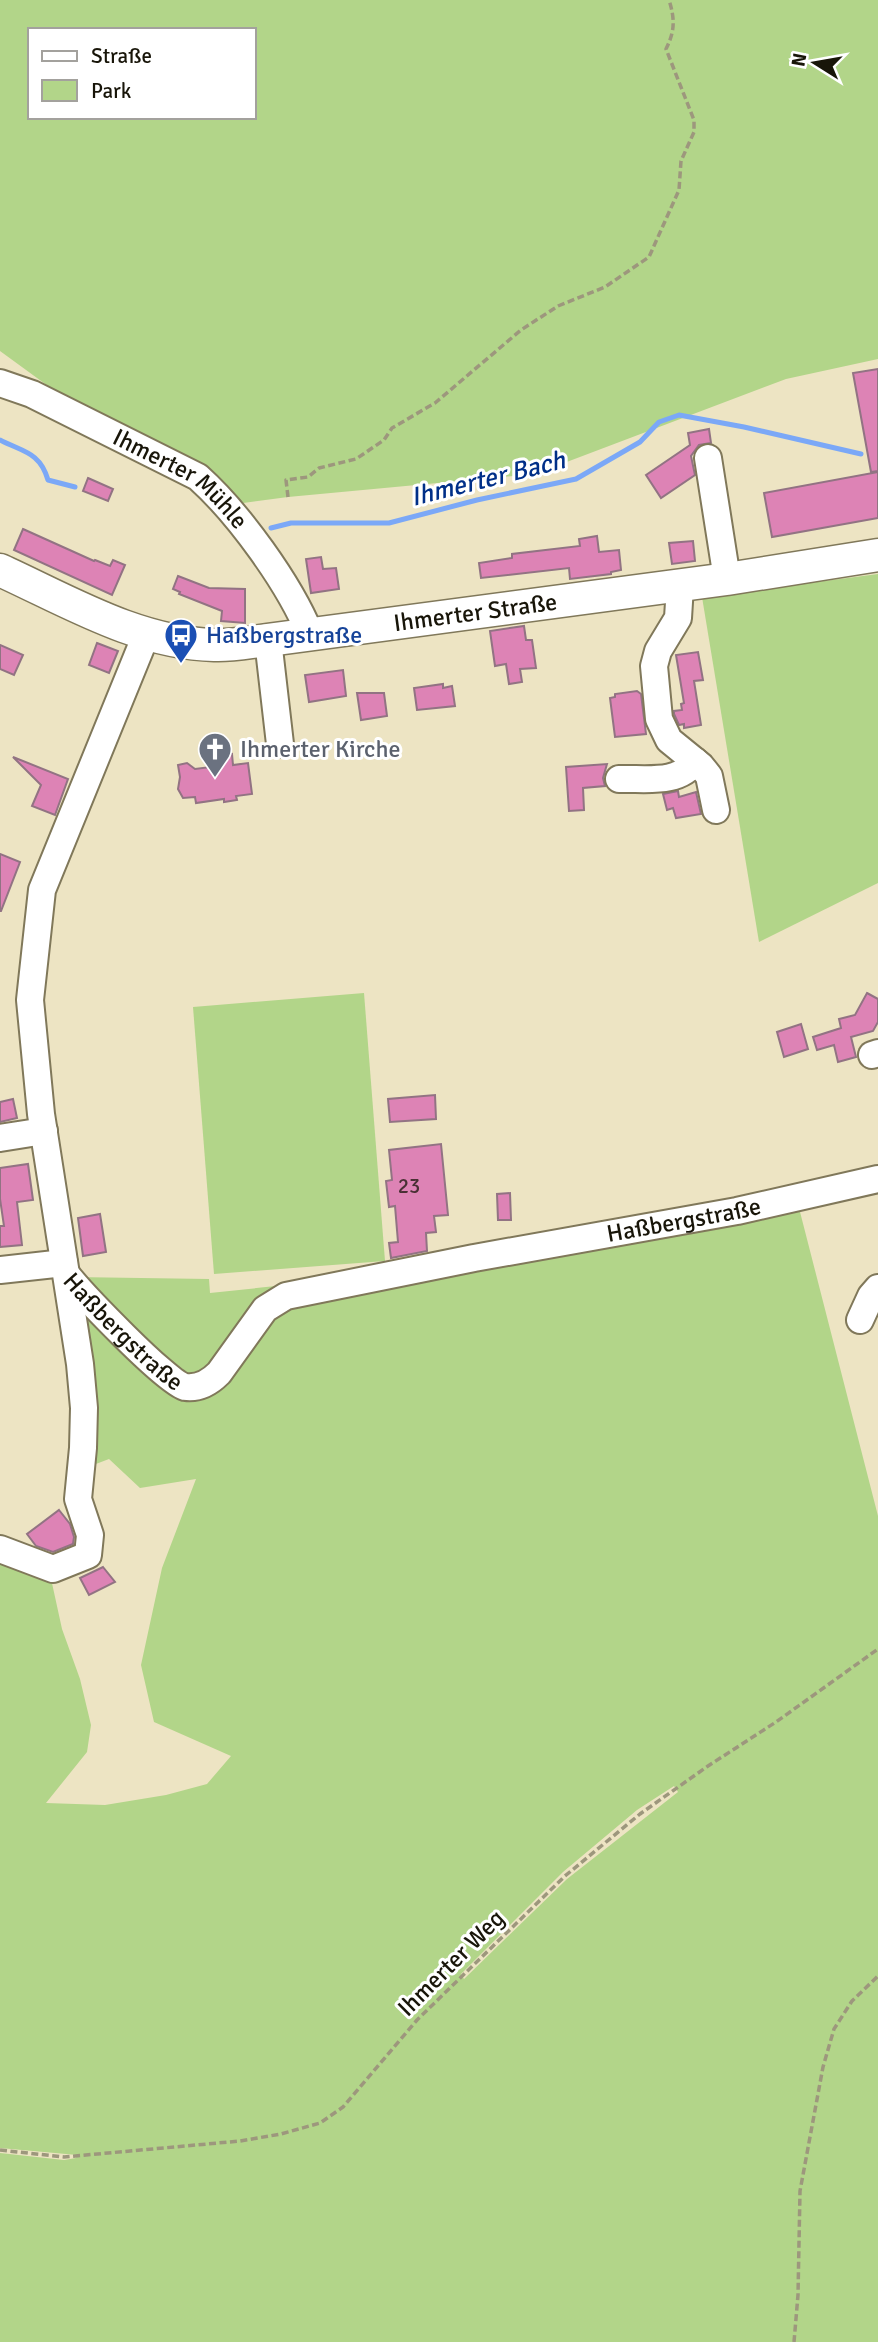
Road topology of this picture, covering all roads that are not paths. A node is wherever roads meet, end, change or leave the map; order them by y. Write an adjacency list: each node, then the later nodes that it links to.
1 (0, 383): 7 (street, Ihmerter Mühle)
2 (708, 458): 5 (street)
3 (878, 555): 5 (main road, Ihmerter Straße)
4 (0, 570): 8 (main road, Ihmerter Straße)
5 (727, 579): 6 (main road, Ihmerter Straße)
6 (680, 586): 7 (main road, Ihmerter Straße); 11 (street)
7 (310, 634): 9 (main road, Ihmerter Straße)
8 (146, 635): 9 (main road, Ihmerter Straße); 14 (street, Haßbergstraße)
9 (268, 640): 10 (street)
10 (280, 744)
11 (695, 761): 12 (street); 13 (street)
12 (619, 779)
13 (716, 810)
14 (44, 1131): 15 (street); 17 (street, Haßbergstraße)
15 (0, 1138)
16 (878, 1179): 17 (street, Haßbergstraße)
17 (65, 1268): 18 (street); 21 (street)
18 (0, 1270)
19 (878, 1288): 20 (street)
20 (860, 1320)
21 (0, 1549)

